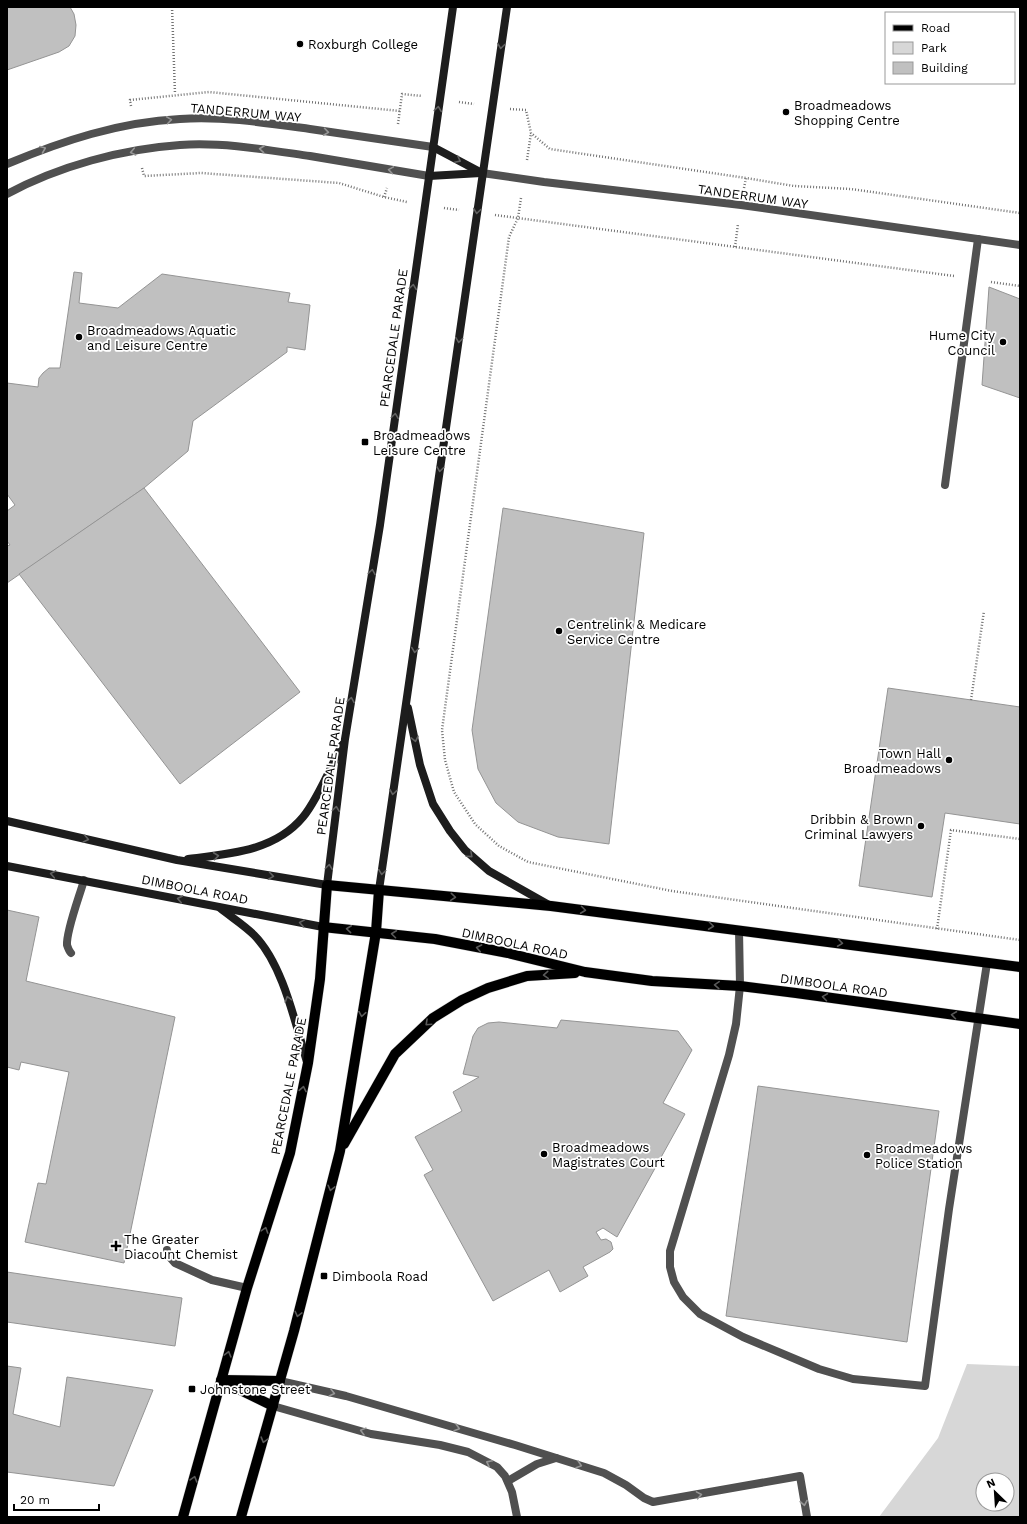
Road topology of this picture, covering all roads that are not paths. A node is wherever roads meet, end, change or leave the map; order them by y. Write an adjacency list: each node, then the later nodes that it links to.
1 (453, 7): 3 (street, PEARCEDALE PARADE, one-way to 1)
2 (507, 7): 5 (street, one-way to 5)
3 (433, 147): 4 (street, TANDERRUM WAY, one-way to 3); 5 (street, TANDERRUM WAY, one-way to 5); 6 (street, PEARCEDALE PARADE)
4 (7, 164)
5 (482, 173): 6 (street, TANDERRUM WAY); 8 (street, TANDERRUM WAY); 11 (street, one-way to 11)
6 (429, 176): 7 (street, TANDERRUM WAY, one-way to 7); 12 (street, PEARCEDALE PARADE, one-way to 6)
7 (7, 194)
8 (978, 239): 9 (street, TANDERRUM WAY); 10 (street)
9 (1020, 245)
10 (945, 486)
11 (407, 701): 18 (street, one-way to 18); 19 (street, one-way to 19)
12 (345, 739): 14 (street, one-way to 12); 17 (street, PEARCEDALE PARADE, one-way to 12)
13 (7, 821): 14 (street, DIMBOOLA ROAD, one-way to 14)
14 (177, 860): 17 (street, DIMBOOLA ROAD, one-way to 17)
15 (7, 866): 16 (street, DIMBOOLA ROAD, one-way to 15)
16 (84, 880): 20 (street, DIMBOOLA ROAD, one-way to 16); 24 (street)
17 (327, 885): 18 (main road, DIMBOOLA ROAD); 21 (main road, PEARCEDALE PARADE)
18 (379, 890): 19 (main road, DIMBOOLA ROAD, one-way to 19); 23 (main road)
19 (551, 906): 22 (main road, DIMBOOLA ROAD, one-way to 22)
20 (218, 907): 21 (street, DIMBOOLA ROAD, one-way to 20); 31 (street, one-way to 20)
21 (323, 927): 23 (main road, DIMBOOLA ROAD, one-way to 21); 31 (main road, PEARCEDALE PARADE)
22 (740, 930): 25 (main road, DIMBOOLA ROAD, one-way to 25); 28 (street)
23 (376, 932): 27 (main road, DIMBOOLA ROAD, one-way to 23); 32 (main road, one-way to 32)
24 (72, 953)
25 (987, 963): 26 (main road, DIMBOOLA ROAD); 29 (street)
26 (1020, 967)
27 (585, 972): 28 (main road, DIMBOOLA ROAD, one-way to 27); 32 (main road, one-way to 32)
28 (740, 986): 29 (main road, DIMBOOLA ROAD, one-way to 28); 29 (street)
29 (979, 1018): 30 (main road, DIMBOOLA ROAD)
30 (1020, 1024)
31 (308, 1063): 34 (main road, PEARCEDALE PARADE, one-way to 31)
32 (340, 1151): 36 (main road, one-way to 36)
33 (168, 1250): 34 (street)
34 (247, 1288): 35 (main road, PEARCEDALE PARADE, one-way to 34)
35 (221, 1380): 36 (main road); 37 (main road); 40 (main road, PEARCEDALE PARADE, one-way to 35)
36 (280, 1381): 37 (main road); 38 (street, one-way to 38)
37 (273, 1406): 39 (street, one-way to 37); 41 (main road, one-way to 41)
38 (556, 1458): 39 (street); 43 (street, one-way to 43)
39 (508, 1481): 42 (street)
40 (183, 1517)
41 (241, 1517)
42 (517, 1517)
43 (807, 1517)

